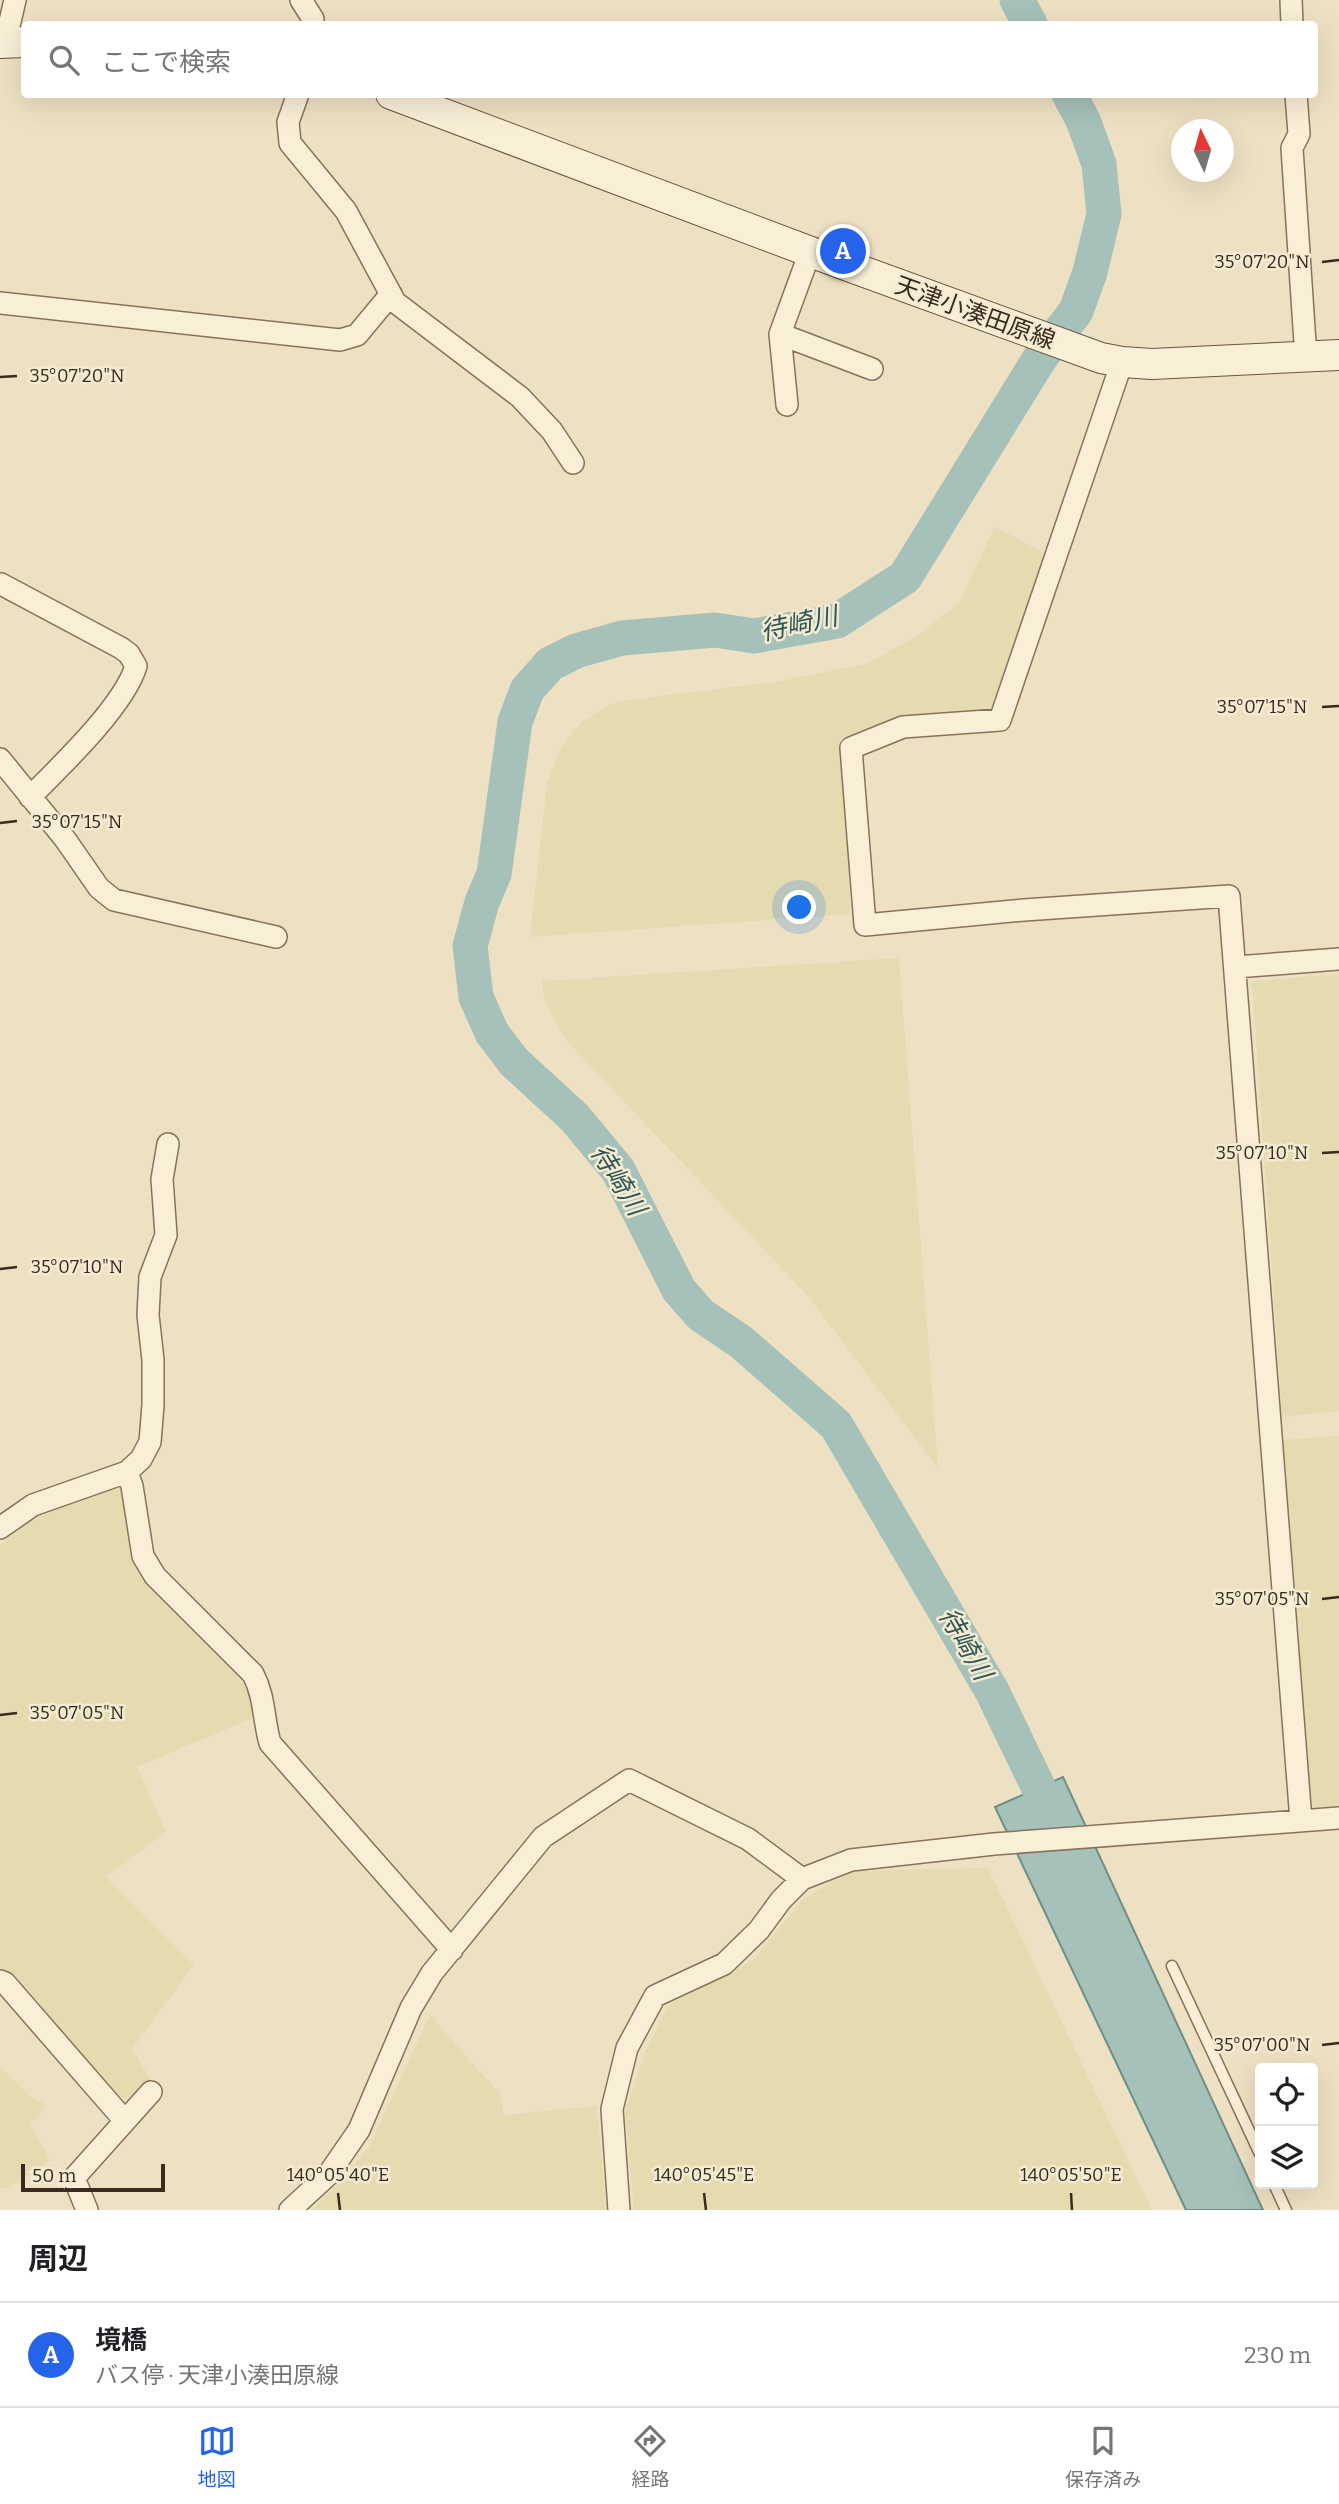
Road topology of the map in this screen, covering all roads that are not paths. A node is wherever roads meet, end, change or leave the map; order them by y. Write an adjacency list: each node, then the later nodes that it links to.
1 (15, 0): 6 (street)
2 (301, 0): 4 (street)
3 (1291, 0): 5 (street)
4 (313, 21)
5 (1292, 21)
6 (10, 43)
7 (297, 98): 11 (street)
8 (402, 98): 10 (main road, 天津小湊田原線)
9 (1296, 98): 15 (street)
10 (810, 252): 13 (street); 16 (main road, 天津小湊田原線)
11 (391, 294): 12 (street); 19 (street)
12 (0, 303)
13 (780, 334): 17 (street); 18 (street)
14 (1339, 355): 15 (main road, 天津小湊田原線)
15 (1306, 358): 16 (main road, 天津小湊田原線)
16 (1122, 362): 25 (street)
17 (872, 369)
18 (787, 405)
19 (573, 463)
20 (1, 584): 22 (street)
21 (0, 759): 22 (street)
22 (30, 797): 23 (street)
23 (276, 937)
24 (1339, 959): 25 (street)
25 (1236, 967): 30 (street)
26 (168, 1144): 27 (street)
27 (127, 1472): 28 (street); 32 (street)
28 (0, 1528)
29 (1339, 1818): 30 (street)
30 (1301, 1821): 31 (street)
31 (802, 1879): 32 (street); 41 (street)
32 (452, 1950): 40 (street)
33 (1172, 1966): 37 (lane)
34 (0, 1981): 36 (street)
35 (151, 2092): 36 (street)
36 (125, 2121): 39 (street)
37 (1255, 2143)
38 (1276, 2189): 42 (lane)
39 (87, 2210)
40 (290, 2210)
41 (619, 2210)
42 (1286, 2210)

